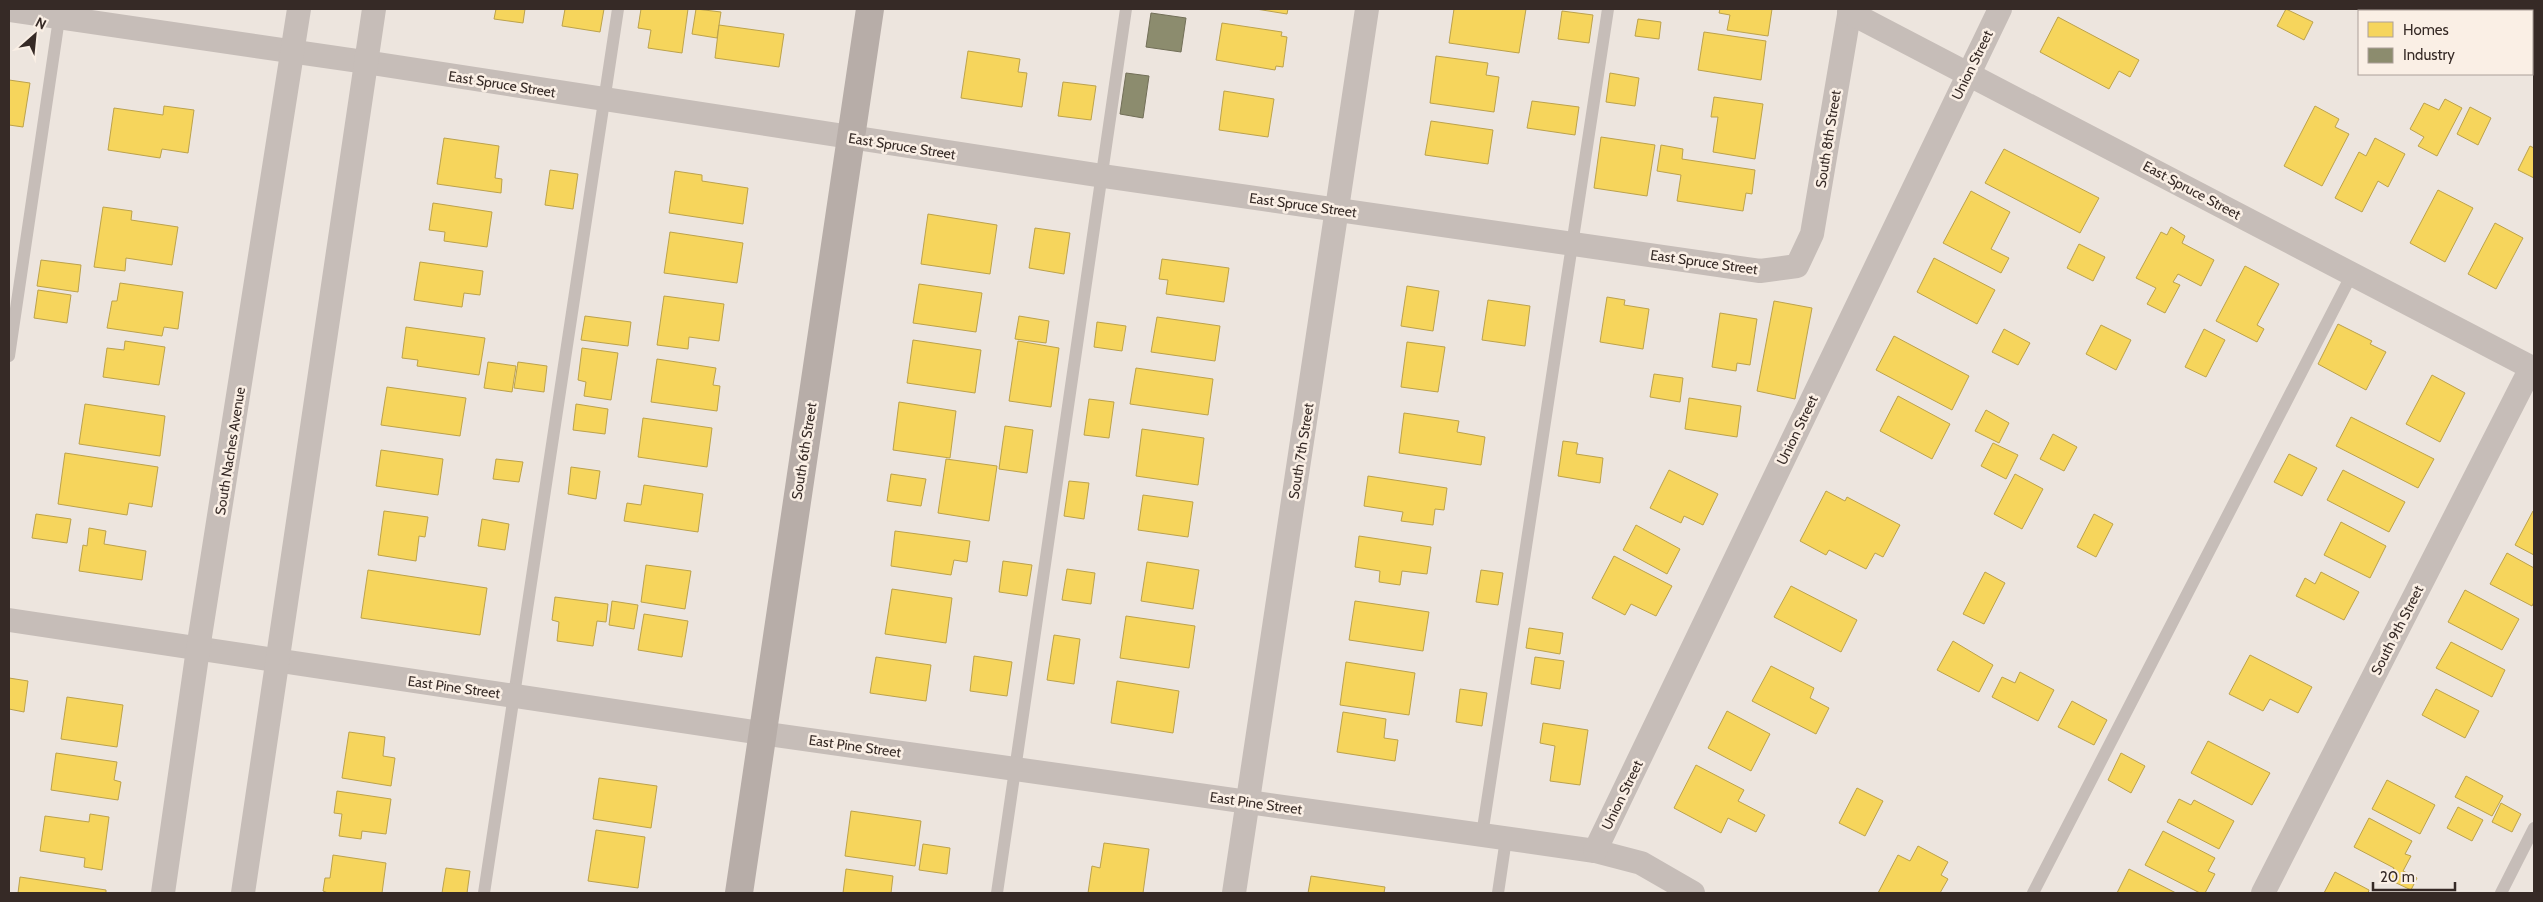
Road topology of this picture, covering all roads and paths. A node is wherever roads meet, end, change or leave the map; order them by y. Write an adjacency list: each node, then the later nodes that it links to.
1 (299, 9): 12 (street, South Naches Avenue)
2 (374, 9): 13 (street)
3 (618, 9): 15 (lane)
4 (870, 9): 16 (street, South 6th Street)
5 (1126, 9): 17 (lane)
6 (1367, 9): 18 (street, South 7th Street)
7 (1608, 9): 19 (lane)
8 (2000, 9): 14 (street, Union Street)
9 (9, 10): 11 (street, East Spruce Street)
10 (1849, 11): 14 (street, East Spruce Street); 20 (street, South 8th Street)
11 (60, 13): 12 (street, East Spruce Street); 22 (lane)
12 (293, 53): 13 (street, East Spruce Street); 25 (street, South Naches Avenue)
13 (365, 62): 15 (street, East Spruce Street); 26 (street)
14 (1968, 73): 21 (street, East Spruce Street); 34 (street, Union Street)
15 (604, 99): 16 (street, East Spruce Street); 27 (lane)
16 (851, 138): 17 (street, East Spruce Street); 28 (street, South 6th Street)
17 (1103, 176): 18 (street, East Spruce Street); 29 (lane)
18 (1337, 210): 19 (street, East Spruce Street); 30 (street, South 7th Street)
19 (1571, 244): 20 (street, East Spruce Street); 32 (lane)
20 (1797, 266)
21 (2352, 274): 23 (street, East Spruce Street); 43 (lane)
22 (9, 356)
23 (2533, 368): 44 (street, South 9th Street)
24 (9, 620): 25 (street, East Pine Street)
25 (198, 649): 26 (street, East Pine Street); 35 (street, South Naches Avenue)
26 (278, 662): 27 (street, East Pine Street); 36 (street)
27 (514, 696): 28 (street, East Pine Street); 37 (lane)
28 (761, 733): 29 (street, East Pine Street); 38 (street, South 6th Street)
29 (1016, 769): 30 (street, East Pine Street); 39 (lane)
30 (1248, 802): 32 (street, East Pine Street); 40 (street, South 7th Street)
31 (2534, 828): 45 (lane)
32 (1482, 835): 33 (street, East Pine Street)
33 (1506, 839): 34 (street, East Pine Street); 41 (lane)
34 (1595, 851): 42 (street, East Pine Street)
35 (163, 893)
36 (243, 893)
37 (484, 893)
38 (738, 893)
39 (997, 893)
40 (1234, 893)
41 (1498, 893)
42 (1694, 893)
43 (2033, 893)
44 (2263, 893)
45 (2501, 893)

